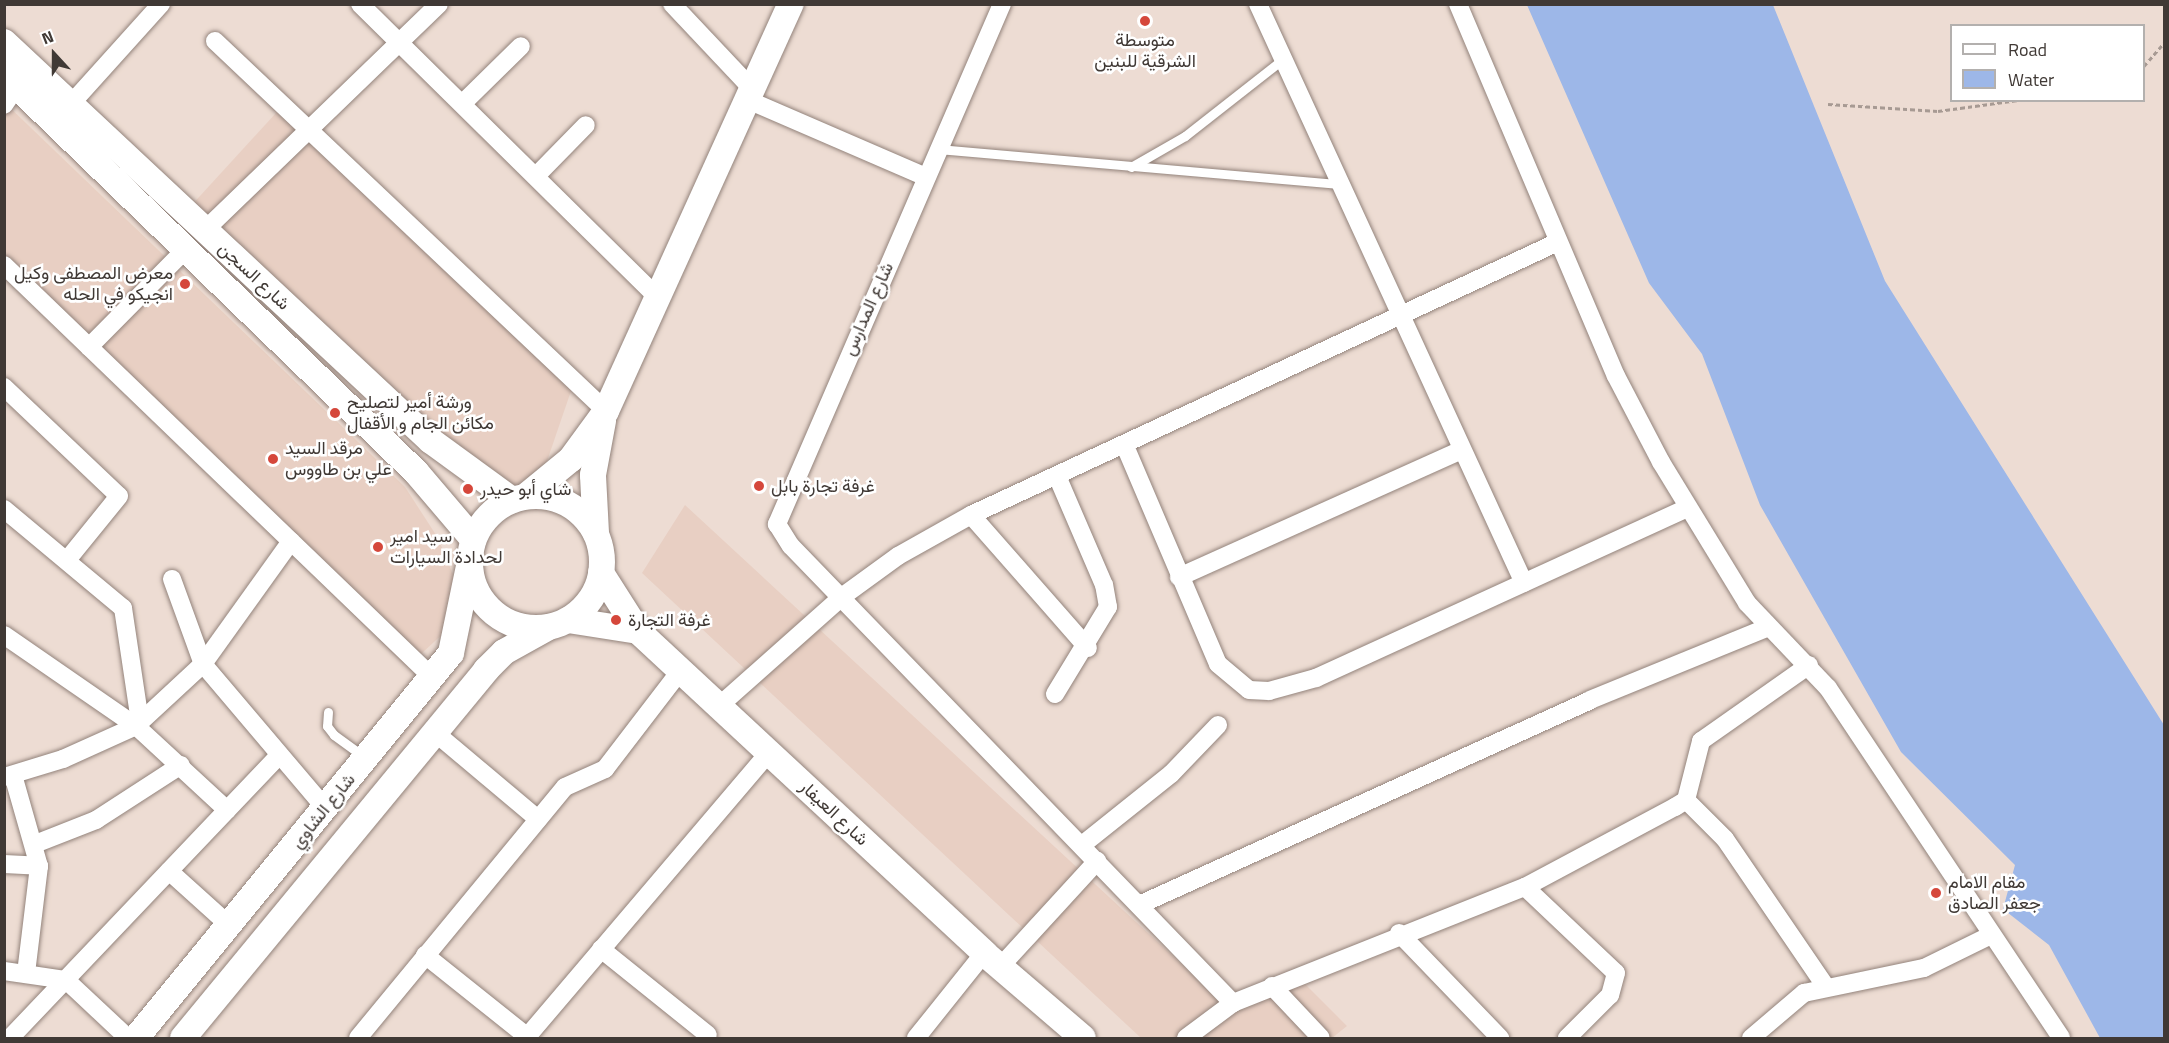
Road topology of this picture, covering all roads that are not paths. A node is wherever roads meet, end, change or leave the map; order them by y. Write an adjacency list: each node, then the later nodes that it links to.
1 (161, 4): 17 (street)
2 (439, 4): 9 (street)
3 (672, 4): 15 (street)
4 (791, 4): 15 (main road)
5 (1002, 4): 20 (street, شارع المدارس)
6 (1258, 4): 13 (street)
7 (1458, 4): 26 (street)
8 (365, 7): 9 (street)
9 (401, 40): 16 (street); 19 (street)
10 (215, 41): 19 (street)
11 (4, 42): 17 (main road, شارع السجن)
12 (521, 46): 16 (street)
13 (1282, 60): 21 (lane); 24 (street)
14 (9, 88): 17 (main road, شارع السجن)
15 (750, 95): 23 (street); 29 (main road)
16 (463, 103): 22 (street)
17 (76, 123): 25 (main road, شارع السجن); 27 (main road, شارع السجن)
18 (586, 125): 22 (street)
19 (308, 127): 25 (street); 37 (street)
20 (937, 149): 21 (lane); 23 (street, شارع المدارس)
21 (1131, 167): 24 (lane)
22 (536, 177): 29 (street)
23 (926, 177): 54 (street, شارع المدارس)
24 (1339, 184): 31 (street)
25 (205, 230): 30 (main road, شارع السجن)
26 (1558, 242): 31 (street); 42 (street)
27 (187, 248): 33 (main road, شارع السجن); 35 (street)
28 (4, 265): 35 (street)
29 (658, 298): 37 (main road)
30 (284, 303): 32 (main road, شارع السجن); 33 (main road)
31 (1398, 314): 38 (street); 39 (street)
32 (304, 322): 34 (main road); 41 (main road, شارع السجن)
33 (265, 324): 34 (main road, شارع السجن)
34 (285, 344): 46 (main road, شارع السجن)
35 (89, 347): 47 (street)
36 (4, 387): 48 (street)
37 (606, 411): 41 (main road); 45 (main road)
38 (1125, 446): 40 (street); 51 (street)
39 (1462, 450): 51 (street); 53 (street)
40 (1057, 476): 44 (street); 59 (street)
41 (519, 498): 45 (main road); 46 (main road)
42 (1688, 508): 53 (street); 56 (street)
43 (4, 509): 48 (street)
44 (970, 515): 54 (street); 59 (street)
45 (596, 534): 50 (main road)
46 (473, 539): 49 (main road)
47 (291, 542): 60 (street); 63 (street)
48 (68, 559): 67 (street)
49 (469, 566): 55 (main road); 63 (main road, شارع الشاوي)
50 (601, 573): 55 (main road); 57 (main road, شارع العيفار)
51 (1179, 577): 53 (street)
52 (172, 579): 60 (street)
53 (1524, 583)
54 (843, 596): 65 (street); 80 (street)
55 (559, 623): 57 (main road); 69 (main road, شارع الشاوي)
56 (1769, 627): 61 (street); 86 (street)
57 (638, 632): 62 (main road, شارع العيفار)
58 (4, 635): 67 (street)
59 (1088, 648): 64 (street)
60 (203, 663): 67 (street); 71 (street)
61 (1809, 665): 75 (street); 89 (street)
62 (681, 670): 65 (main road, شارع العيفار); 78 (street)
63 (432, 677): 72 (main road, شارع الشاوي)
64 (1056, 694)
65 (720, 706): 70 (main road, شارع العيفار)
66 (328, 712): 72 (lane)
67 (138, 724): 73 (street); 74 (street)
68 (1218, 725): 80 (street)
69 (433, 731): 78 (street); 103 (main road, شارع الشاوي)
70 (769, 752): 90 (street); 92 (main road, شارع العيفار)
71 (279, 756): 76 (street); 77 (street)
72 (366, 758): 76 (main road, شارع الشاوي)
73 (181, 765): 77 (street); 79 (street)
74 (9, 776): 79 (street)
75 (1686, 800): 85 (street); 96 (street)
76 (326, 808): 87 (main road, شارع الشاوي)
77 (227, 810): 84 (street)
78 (538, 819): 91 (street)
79 (35, 844): 83 (street)
80 (1082, 845): 81 (street)
81 (1097, 861): 86 (street); 92 (street)
82 (4, 864): 83 (street)
83 (39, 866): 94 (street)
84 (169, 871): 87 (street); 95 (street)
85 (1525, 887): 88 (street); 111 (street)
86 (1139, 905): 98 (street)
87 (228, 925): 102 (main road, شارع الشاوي)
88 (1398, 933): 97 (street); 110 (street)
89 (1989, 936): 96 (street); 113 (street)
90 (601, 948): 99 (street); 105 (street)
91 (425, 956): 104 (street); 105 (street)
92 (992, 960): 106 (street); 107 (main road, شارع العيفار)
93 (4, 971): 94 (street)
94 (27, 973): 95 (street)
95 (66, 980): 100 (street); 101 (street)
96 (1824, 984): 112 (street)
97 (1272, 986): 98 (street); 109 (street)
98 (1233, 1003): 108 (street)
99 (708, 1035)
100 (10, 1038)
101 (128, 1038)
102 (136, 1038)
103 (183, 1038)
104 (358, 1038)
105 (527, 1038)
106 (916, 1038)
107 (1083, 1038)
108 (1186, 1038)
109 (1321, 1038)
110 (1500, 1038)
111 (1567, 1038)
112 (1751, 1038)
113 (2061, 1038)

